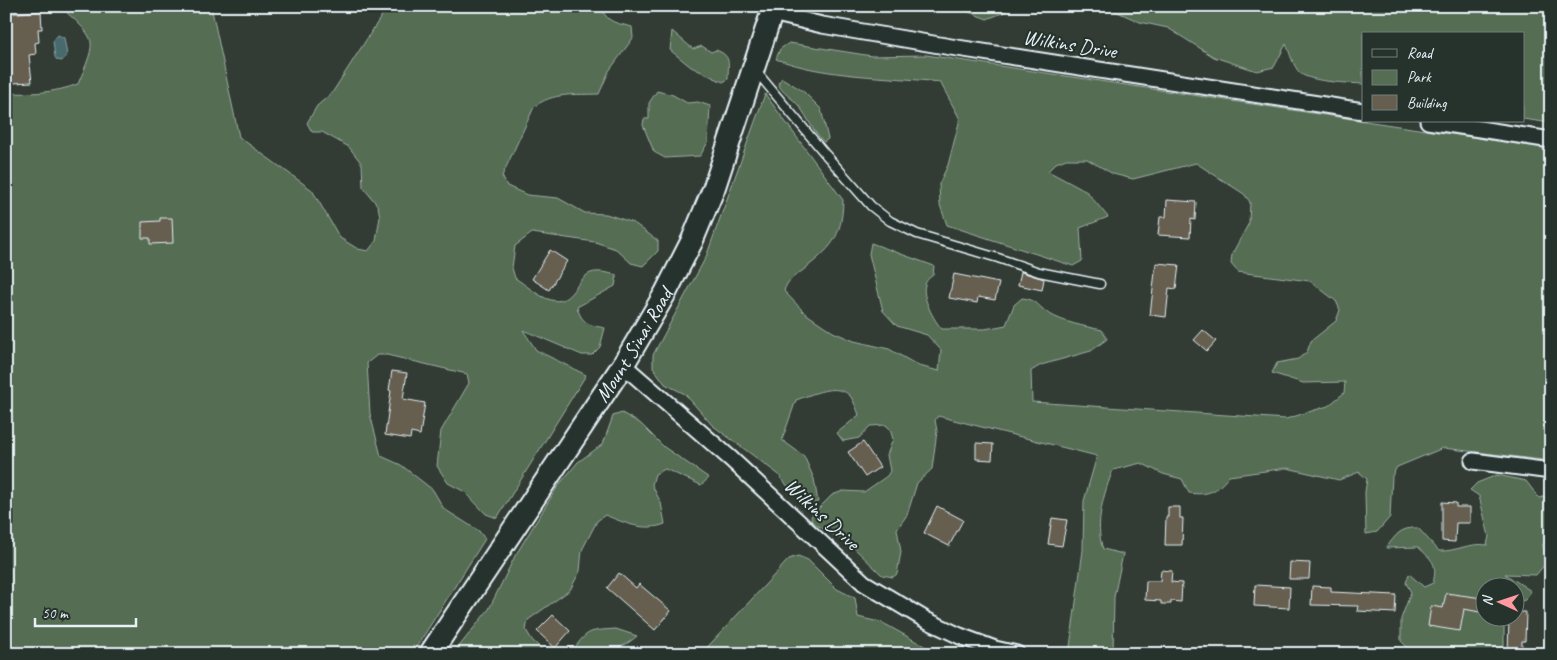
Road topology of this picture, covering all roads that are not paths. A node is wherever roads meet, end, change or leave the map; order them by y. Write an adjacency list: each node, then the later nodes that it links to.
1 (773, 9): 2 (street, Mount Sinai Road); 3 (street, Wilkins Drive)
2 (754, 68): 6 (lane); 7 (street, Mount Sinai Road)
3 (1362, 111)
4 (1434, 122): 5 (street)
5 (1551, 140)
6 (1100, 284)
7 (623, 365): 10 (street, Mount Sinai Road); 11 (street, Wilkins Drive)
8 (1473, 461): 9 (street)
9 (1551, 471)
10 (430, 654)
11 (1017, 654)

